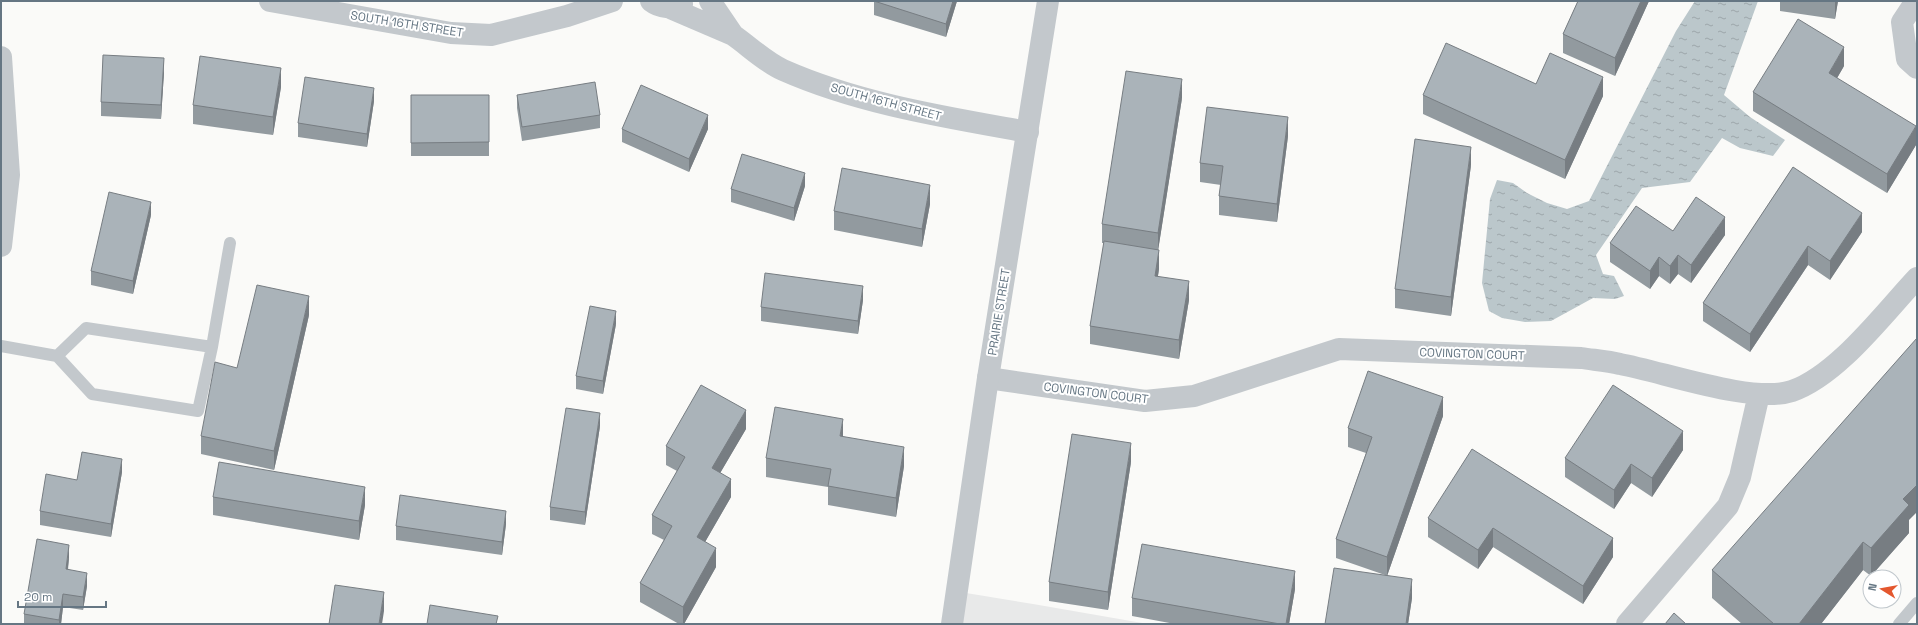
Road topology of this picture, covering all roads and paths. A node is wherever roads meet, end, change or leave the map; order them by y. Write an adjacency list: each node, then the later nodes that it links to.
1 (270, 1): 8 (street, SOUTH 16TH STREET)
2 (591, 1): 8 (street, SOUTH 16TH STREET)
3 (612, 1): 8 (street, SOUTH 16TH STREET)
4 (710, 1): 9 (street, SOUTH 16TH STREET)
5 (1048, 1): 12 (street, PRAIRIE STREET)
6 (1916, 1): 11 (street)
7 (669, 3): 9 (street, SOUTH 16TH STREET)
8 (567, 16)
9 (733, 35): 12 (street, SOUTH 16TH STREET)
10 (1, 57): 14 (street)
11 (1917, 68)
12 (1028, 132): 19 (street, PRAIRIE STREET)
13 (230, 243): 17 (lane)
14 (1, 246)
15 (1917, 278): 20 (street, COVINGTON COURT)
16 (1, 346): 18 (lane)
17 (212, 347): 18 (lane); 18 (lane)
18 (57, 356)
19 (988, 378): 20 (street, COVINGTON COURT); 22 (street, PRAIRIE STREET)
20 (1758, 394): 23 (street)
21 (1917, 603): 24 (lane)
22 (952, 624)
23 (1627, 624)
24 (1899, 624)

